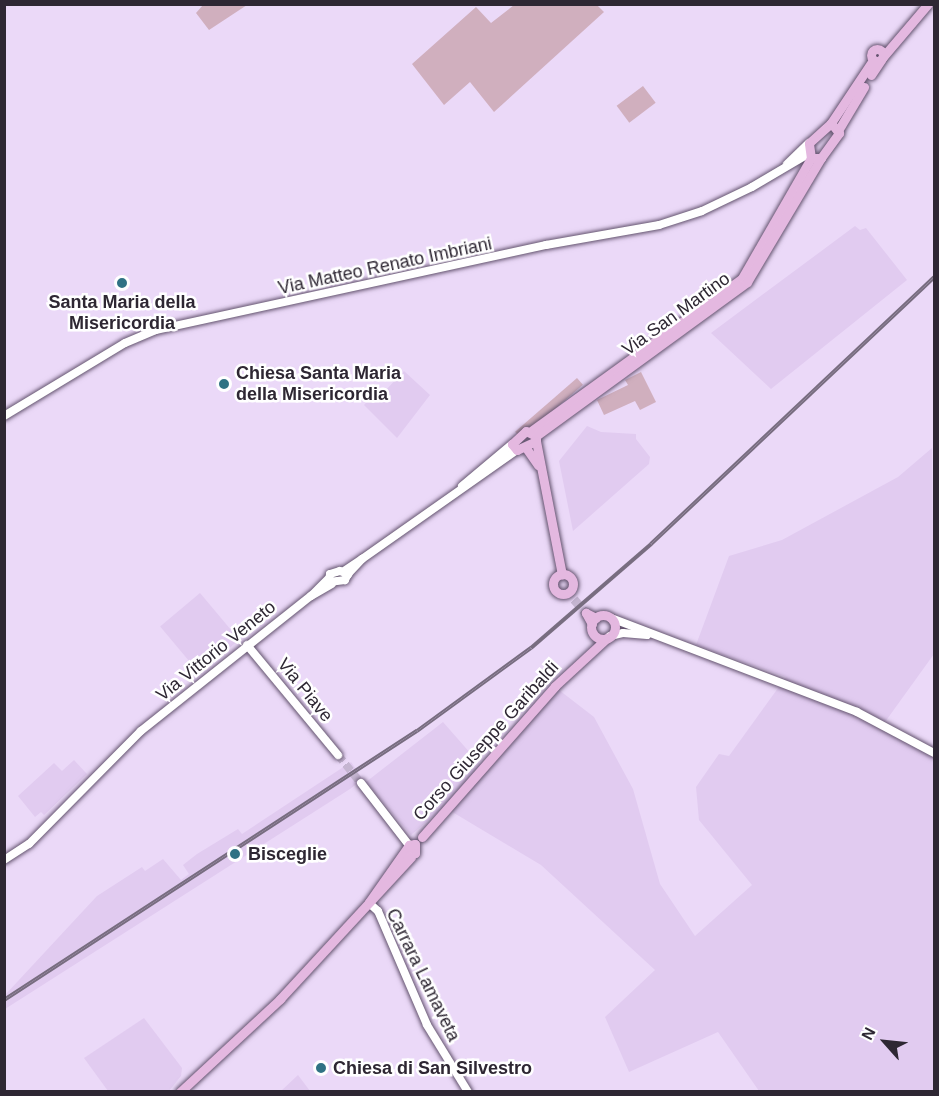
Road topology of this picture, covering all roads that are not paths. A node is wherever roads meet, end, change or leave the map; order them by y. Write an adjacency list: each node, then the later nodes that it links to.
1 (926, 4): 2 (main road, Via San Martino)
2 (835, 126): 3 (main road); 5 (main road, Via San Martino)
3 (809, 143): 4 (main road); 7 (street)
4 (810, 156): 5 (main road); 6 (street); 8 (main road, Via San Martino)
5 (821, 158): 10 (main road, Via San Martino)
6 (795, 163): 7 (street); 8 (street)
7 (782, 169): 9 (street, Via Matteo Renato Imbriani)
8 (802, 174): 10 (main road, Via San Martino)
9 (4, 416)
10 (534, 436): 11 (main road); 11 (main road); 12 (main road)
11 (518, 447): 12 (main road); 17 (street, Via Vittorio Veneto)
12 (559, 576): 12 (main road)
13 (611, 618): 14 (main road); 15 (street); 16 (main road)
14 (593, 625): 16 (main road); 18 (main road, Corso Giuseppe Garibaldi)
15 (649, 635): 16 (street); 19 (street)
16 (608, 637): 18 (main road, Corso Giuseppe Garibaldi)
17 (247, 645): 20 (street, Via Piave); 23 (street, Via Vittorio Veneto)
18 (574, 667): 22 (main road, Corso Giuseppe Garibaldi)
19 (934, 753)
20 (338, 755)
21 (361, 783): 22 (street)
22 (411, 849): 24 (main road, Corso Giuseppe Garibaldi)
23 (4, 860)
24 (369, 903): 25 (main road, Corso Giuseppe Garibaldi); 26 (street, Carrara Lamaveta)
25 (180, 1092)
26 (468, 1092)

